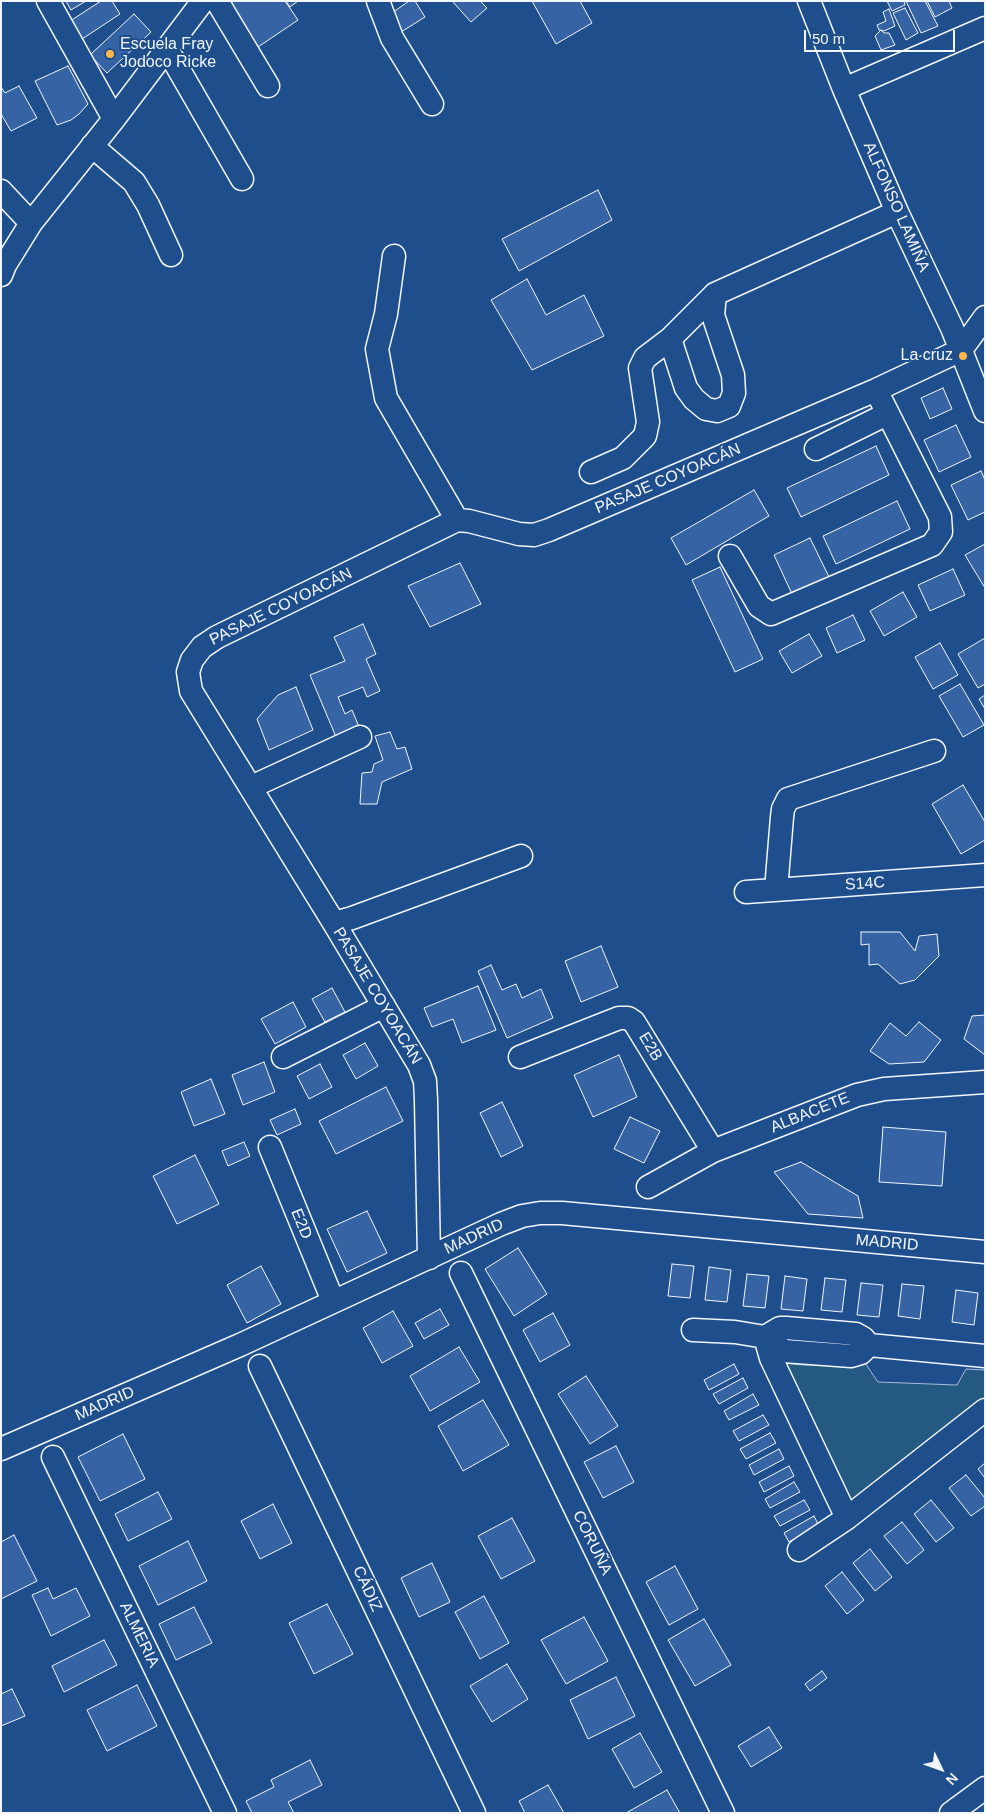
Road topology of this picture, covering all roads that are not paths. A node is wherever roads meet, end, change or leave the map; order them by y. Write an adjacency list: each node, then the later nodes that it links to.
1 (48, 1): 11 (street)
2 (203, 1): 7 (street)
3 (217, 1): 8 (street)
4 (378, 1): 10 (street)
5 (809, 1): 9 (street, ALFONSO LAMIÑA)
6 (985, 28): 9 (street)
7 (167, 49): 11 (street); 13 (street)
8 (268, 86)
9 (844, 89): 15 (street, ALFONSO LAMIÑA)
10 (432, 104)
11 (114, 120): 12 (street)
12 (92, 146): 16 (street); 17 (street)
13 (242, 179)
14 (1, 191): 16 (street)
15 (897, 212): 20 (street); 23 (street, ALFONSO LAMIÑA)
16 (31, 224): 19 (street)
17 (170, 255)
18 (394, 256): 29 (street)
19 (1, 275)
20 (715, 294): 22 (street); 22 (street)
21 (985, 317): 23 (street)
22 (670, 338): 28 (street)
23 (961, 350): 24 (street, PASAJE COYOACÁN); 25 (street, ALFONSO LAMIÑA)
24 (876, 390): 26 (street); 29 (street, PASAJE COYOACÁN)
25 (985, 411)
26 (887, 414): 27 (street); 30 (street)
27 (816, 448)
28 (591, 472)
29 (457, 520): 33 (street, PASAJE COYOACÁN)
30 (730, 556)
31 (360, 737): 33 (street)
32 (934, 751): 36 (street)
33 (251, 787): 38 (street, PASAJE COYOACÁN)
34 (521, 856): 38 (street)
35 (985, 875): 36 (street, S14C)
36 (776, 890): 37 (street, S14C)
37 (746, 892)
38 (334, 923): 39 (street, PASAJE COYOACÁN)
39 (384, 1006): 40 (street); 47 (street, PASAJE COYOACÁN)
40 (283, 1057)
41 (520, 1057): 44 (street, E2B)
42 (985, 1082): 44 (street, ALBACETE)
43 (270, 1147): 49 (street, E2D)
44 (713, 1151): 45 (street, ALBACETE)
45 (648, 1188)
46 (985, 1252): 47 (street, MADRID)
47 (429, 1258): 49 (street, MADRID)
48 (461, 1273): 62 (street, CORUÑA)
49 (333, 1301): 55 (street, MADRID)
50 (693, 1330): 51 (street)
51 (765, 1337): 52 (street); 57 (street)
52 (985, 1356)
53 (260, 1366): 61 (street, CÁDIZ)
54 (985, 1410): 57 (street)
55 (1, 1449)
56 (53, 1457): 60 (street, ALMERIA)
57 (846, 1518): 58 (street)
58 (799, 1550)
59 (985, 1788): 63 (street)
60 (225, 1813)
61 (474, 1813)
62 (723, 1813)
63 (951, 1813)

